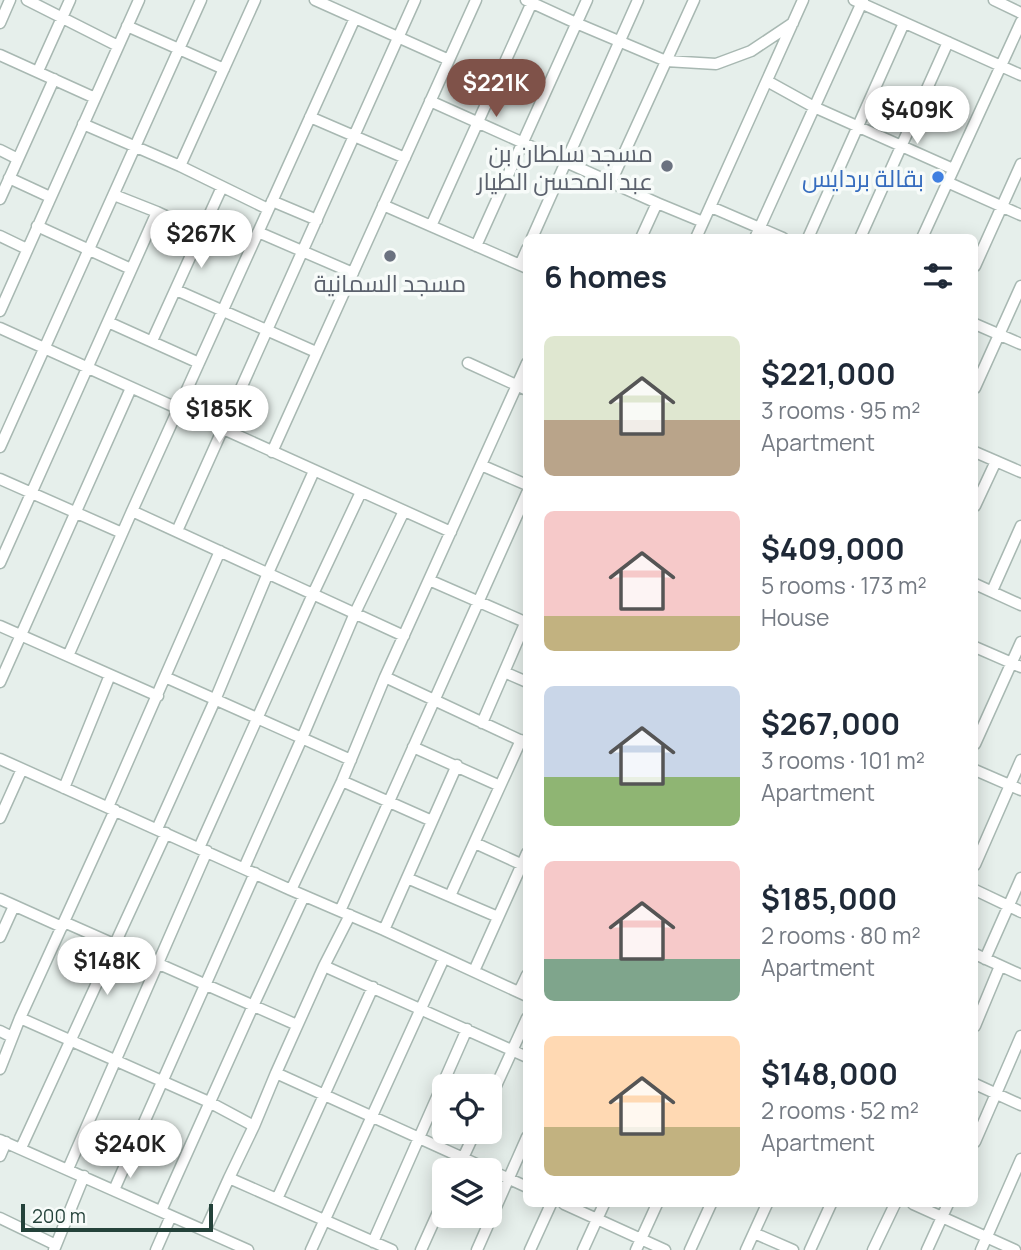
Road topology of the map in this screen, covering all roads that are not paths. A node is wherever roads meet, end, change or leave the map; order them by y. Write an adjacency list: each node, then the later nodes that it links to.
1 (10, 0): 21 (street)
2 (27, 0): 18 (street)
3 (70, 0): 18 (street)
4 (139, 0): 25 (street)
5 (201, 0): 30 (street)
6 (255, 0): 35 (street)
7 (315, 0): 19 (street)
8 (415, 0): 26 (street)
9 (476, 0): 32 (street)
10 (587, 0): 22 (street)
11 (638, 0): 27 (street)
12 (694, 0): 33 (street)
13 (803, 0): 23 (street)
14 (994, 0): 17 (street)
15 (530, 1): 22 (street); 44 (street)
16 (859, 1): 24 (street); 42 (street)
17 (1021, 13)
18 (62, 17): 29 (street); 36 (street)
19 (355, 18): 26 (street); 43 (street)
20 (1021, 22): 34 (street)
21 (0, 23)
22 (576, 23): 27 (street); 48 (street)
23 (793, 23): 33 (street); 39 (street)
24 (904, 23): 28 (street); 46 (street)
25 (127, 26): 29 (street); 30 (street)
26 (398, 37): 32 (street); 47 (street)
27 (620, 41): 33 (street); 54 (street)
28 (948, 42): 34 (street); 50 (street)
29 (118, 46): 40 (street)
30 (179, 48): 35 (street); 49 (street)
31 (1, 58): 36 (street)
32 (449, 60): 41 (street)
33 (666, 61): 59 (street)
34 (1001, 66): 37 (street); 57 (street)
35 (224, 69): 56 (street)
36 (38, 71): 38 (street)
37 (1021, 75)
38 (54, 79): 40 (street); 53 (street)
39 (767, 81): 42 (street); 68 (street)
40 (94, 98): 45 (street)
41 (430, 101): 44 (street); 52 (street)
42 (814, 107): 46 (street); 76 (street)
43 (310, 117): 47 (street); 66 (street)
44 (478, 122): 48 (street); 75 (street)
45 (83, 124): 49 (street); 63 (street)
46 (857, 125): 50 (street); 84 (street)
47 (354, 136): 52 (street); 72 (street)
48 (523, 143): 54 (street); 88 (street)
49 (135, 146): 56 (street); 62 (street)
50 (901, 146): 57 (street); 85 (street)
51 (0, 150): 53 (street)
52 (405, 158): 67 (street)
53 (18, 159): 58 (street)
54 (566, 162): 59 (street); 79 (street)
55 (1021, 164): 69 (street)
56 (180, 166): 61 (street)
57 (953, 170): 60 (street)
58 (9, 178): 63 (street); 64 (street)
59 (611, 182): 65 (street)
60 (947, 182): 69 (street); 86 (street)
61 (222, 187): 66 (street); 78 (street)
62 (114, 195): 70 (street); 90 (street)
63 (50, 197): 74 (street)
64 (0, 199)
65 (657, 203): 73 (street); 80 (street)
66 (270, 205): 72 (street); 77 (street)
67 (383, 205): 75 (street); 95 (street)
68 (711, 206): 73 (street); 76 (street)
69 (1002, 206): 71 (street); 92 (street)
70 (157, 212): 78 (street); 94 (street)
71 (1021, 215)
72 (317, 220): 91 (street)
73 (704, 222): 81 (street)
74 (37, 226): 89 (street); 90 (street)
75 (430, 226): 88 (street)
76 (760, 227): 82 (street); 83 (street)
77 (258, 232): 91 (street); 98 (street)
78 (202, 233): 97 (street)
79 (534, 234)
80 (644, 234)
81 (698, 234)
82 (757, 234)
83 (775, 234)
84 (810, 234)
85 (862, 234)
86 (924, 234)
87 (0, 236): 89 (street)
88 (476, 246): 93 (street)
89 (27, 249): 99 (street)
90 (89, 249): 94 (street); 107 (street)
91 (302, 252): 95 (street); 103 (street)
92 (978, 259)
93 (523, 267)
94 (131, 269): 100 (street)
95 (352, 273): 108 (street)
96 (1021, 286): 104 (street)
97 (176, 290): 98 (street); 105 (street)
98 (222, 310): 103 (street); 109 (street)
99 (0, 311)
100 (108, 322): 105 (street); 111 (street)
101 (978, 325): 104 (street)
102 (0, 328): 107 (street)
103 (268, 331): 108 (street); 116 (street)
104 (999, 334): 106 (street); 112 (street)
105 (152, 341): 109 (street)
106 (1021, 344)
107 (44, 349): 111 (street); 117 (street)
108 (316, 352): 118 (street)
109 (199, 363): 115 (street)
110 (468, 363): 114 (street)
111 (87, 368): 113 (street); 127 (street)
112 (978, 381)
113 (131, 388): 115 (street); 132 (street)
114 (522, 388): 121 (street)
115 (178, 409): 116 (street); 130 (street)
116 (222, 429): 118 (street); 134 (street)
117 (0, 447)
118 (272, 452): 122 (street)
119 (978, 453): 120 (street)
120 (996, 461): 123 (street); 128 (street)
121 (481, 465): 125 (street); 135 (street)
122 (314, 471): 126 (street); 139 (street)
123 (1021, 472)
124 (0, 479): 127 (street)
125 (523, 483)
126 (361, 492): 131 (street); 143 (street)
127 (31, 493): 132 (street); 138 (street)
128 (978, 500)
129 (523, 502): 144 (street)
130 (132, 511): 134 (street); 136 (street)
131 (404, 511): 135 (street); 146 (street)
132 (75, 513): 136 (street); 150 (street)
133 (1021, 526): 142 (street)
134 (177, 531): 137 (street)
135 (451, 532): 140 (street)
136 (122, 533): 154 (street)
137 (220, 551): 139 (street); 158 (street)
138 (0, 563)
139 (268, 573): 143 (street); 163 (street)
140 (429, 580): 144 (street); 151 (street)
141 (978, 585): 142 (street)
142 (992, 592): 145 (street)
143 (313, 594): 146 (street); 165 (street)
144 (478, 601): 147 (street); 164 (street)
145 (1021, 605)
146 (355, 613): 151 (street); 167 (street)
147 (523, 620)
148 (0, 626): 150 (street)
149 (523, 628): 156 (street)
150 (21, 636): 154 (street); 161 (street)
151 (404, 636): 159 (street)
152 (1021, 642): 155 (street)
153 (978, 648): 155 (street)
154 (68, 656): 157 (street)
155 (1016, 665): 168 (street)
156 (504, 672): 160 (street); 166 (street)
157 (110, 675): 162 (street); 181 (street)
158 (165, 677): 162 (street); 163 (street)
159 (385, 677): 164 (street); 173 (street)
160 (523, 680)
161 (0, 682)
162 (158, 696): 184 (street)
163 (215, 700): 165 (street); 187 (street)
164 (434, 700): 166 (street); 171 (street)
165 (257, 718): 167 (street); 189 (street)
166 (482, 723): 169 (street)
167 (302, 738): 173 (street); 192 (street)
168 (978, 738)
169 (523, 742)
170 (523, 744): 180 (street)
171 (413, 747): 175 (street); 183 (street)
172 (0, 759): 176 (street)
173 (351, 760): 178 (street)
174 (1021, 760): 179 (street)
175 (457, 765): 180 (street); 186 (street)
176 (22, 769): 181 (street); 185 (street)
177 (978, 771): 179 (street)
178 (342, 781): 183 (street); 197 (street)
179 (1010, 785): 182 (street); 190 (street)
180 (500, 786): 188 (street)
181 (64, 788): 184 (street)
182 (1021, 790)
183 (388, 802): 186 (street); 205 (street)
184 (112, 809): 187 (street); 207 (street)
185 (0, 818)
186 (432, 821): 195 (street)
187 (161, 831): 189 (street); 210 (street)
188 (475, 843): 191 (street); 200 (street)
189 (203, 850): 192 (street); 213 (street)
190 (978, 858)
191 (523, 866)
192 (244, 868): 194 (street)
193 (523, 868): 206 (street)
194 (255, 873): 197 (street); 218 (street)
195 (407, 877): 200 (street); 208 (street)
196 (1021, 878): 203 (street)
197 (291, 890): 199 (street)
198 (978, 891): 203 (street)
199 (304, 896): 205 (street); 221 (street)
200 (450, 896): 206 (street)
201 (0, 899): 202 (street)
202 (15, 906): 207 (street); 209 (street)
203 (1008, 906): 204 (street); 211 (street)
204 (1021, 912)
205 (345, 913): 208 (street); 214 (street)
206 (498, 916): 216 (street)
207 (63, 925): 210 (street); 223 (street)
208 (384, 930): 212 (street)
209 (0, 937)
210 (114, 944): 213 (street); 231 (street)
211 (980, 957): 215 (street)
212 (444, 958): 216 (street); 222 (street)
213 (159, 964): 218 (street); 234 (street)
214 (324, 966): 219 (street); 225 (street)
215 (1000, 966): 217 (street); 224 (street)
216 (474, 971): 220 (street)
217 (1021, 975)
218 (205, 984): 221 (street); 238 (street)
219 (373, 987): 222 (street); 241 (street)
220 (523, 994)
221 (253, 1006): 225 (street); 242 (street)
222 (420, 1008): 227 (street); 244 (street)
223 (20, 1018): 230 (street); 231 (street)
224 (978, 1019)
225 (297, 1025): 236 (street)
226 (523, 1027): 232 (street)
227 (467, 1029): 232 (street); 247 (street)
228 (0, 1031): 230 (street)
229 (1021, 1036): 240 (street)
230 (12, 1037): 235 (street)
231 (70, 1040): 234 (street); 251 (street)
232 (512, 1050): 233 (street); 237 (street)
233 (523, 1055)
234 (116, 1060): 238 (street); 255 (street)
235 (0, 1069)
236 (276, 1073): 241 (street); 245 (street)
237 (501, 1074)
238 (162, 1081): 242 (street); 261 (street)
239 (978, 1086): 240 (street)
240 (995, 1094): 243 (street); 246 (street)
241 (324, 1095): 244 (street); 262 (street)
242 (209, 1102): 245 (street); 273 (street)
243 (1021, 1105)
244 (371, 1117): 247 (street); 278 (street)
245 (254, 1126): 258 (street)
246 (978, 1135)
247 (419, 1138): 253 (street); 284 (street)
248 (3, 1141): 251 (street); 252 (street)
249 (469, 1144): 253 (street)
250 (523, 1147): 259 (street)
251 (21, 1148): 255 (street)
252 (0, 1156)
253 (463, 1158)
254 (1021, 1159): 282 (street)
255 (68, 1169): 256 (street)
256 (84, 1176): 261 (street); 285 (street)
257 (502, 1176): 259 (street)
258 (229, 1178): 262 (street); 280 (street)
259 (508, 1179): 260 (street); 291 (street)
260 (523, 1185)
261 (114, 1190): 273 (street)
262 (277, 1199): 278 (street)
263 (550, 1207): 292 (street)
264 (571, 1207): 277 (street)
265 (603, 1207): 277 (street)
266 (656, 1207): 283 (street)
267 (710, 1207): 296 (street)
268 (766, 1207): 281 (street)
269 (830, 1207): 299 (street)
270 (894, 1207): 300 (street)
271 (920, 1207): 275 (street)
272 (947, 1207): 275 (street)
273 (161, 1211): 274 (street)
274 (171, 1216): 280 (street); 286 (street)
275 (942, 1217): 282 (street); 301 (street)
276 (0, 1218): 285 (street)
277 (597, 1219): 283 (street); 293 (street)
278 (325, 1220): 284 (street); 288 (street)
279 (432, 1226): 290 (street)
280 (205, 1231): 287 (street)
281 (754, 1233): 297 (street); 298 (street)
282 (986, 1238): 302 (street); 303 (street)
283 (641, 1239): 294 (street); 295 (street)
284 (373, 1242): 289 (street)
285 (55, 1247)
286 (156, 1250)
287 (248, 1250)
288 (311, 1250)
289 (391, 1250)
290 (421, 1250)
291 (477, 1250)
292 (530, 1250)
293 (583, 1250)
294 (636, 1250)
295 (665, 1250)
296 (690, 1250)
297 (746, 1250)
298 (793, 1250)
299 (810, 1250)
300 (873, 1250)
301 (927, 1250)
302 (981, 1250)
303 (1015, 1250)

